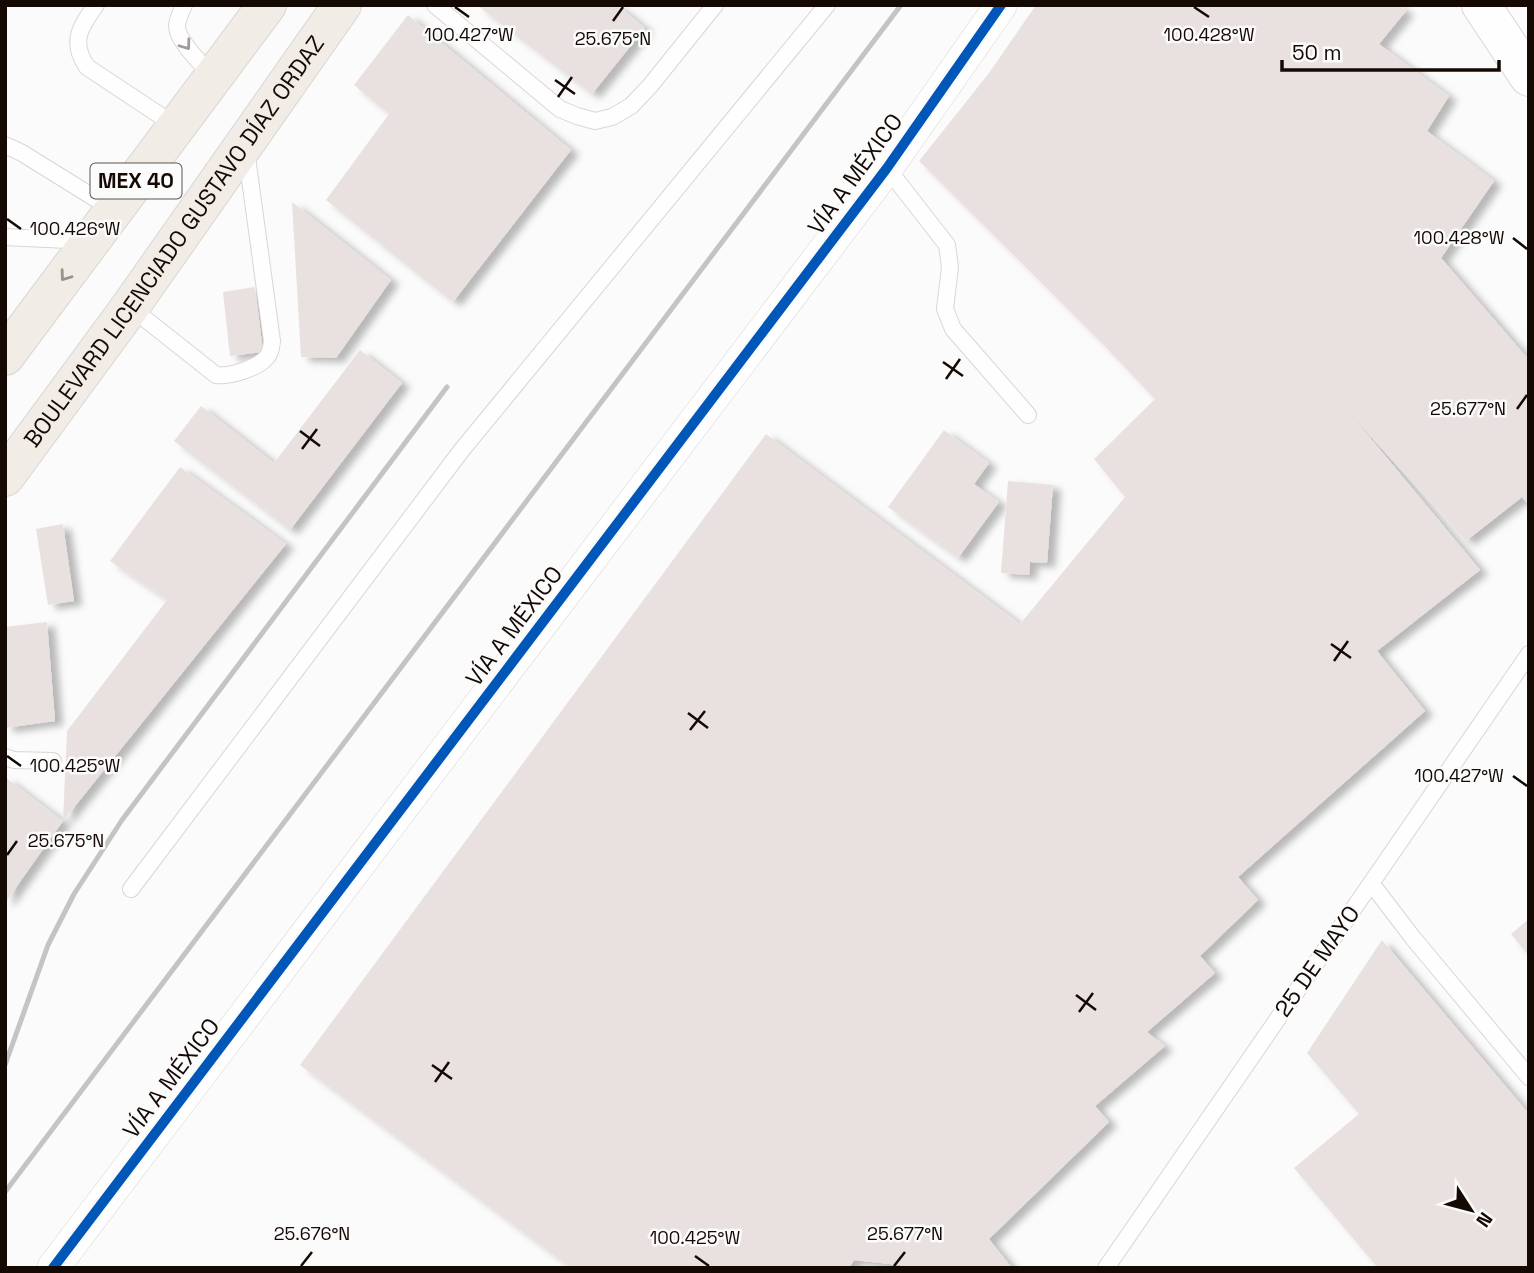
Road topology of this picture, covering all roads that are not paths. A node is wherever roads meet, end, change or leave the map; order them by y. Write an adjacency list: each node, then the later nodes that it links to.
1 (96, 5): 12 (lane)
2 (184, 5): 11 (lane, one-way to 11)
3 (267, 5): 11 (main road, MEX 40)
4 (342, 5): 13 (main road, BOULEVARD LICENCIADO GUSTAVO DÍAZ ORDAZ / MEX 40)
5 (435, 5): 6 (lane)
6 (715, 5)
7 (827, 5): 27 (lane)
8 (1001, 5): 15 (street, VÍA A MÉXICO)
9 (1481, 5): 10 (street)
10 (1529, 77)
11 (214, 78): 12 (main road, MEX 40)
12 (177, 127): 16 (main road, MEX 40)
13 (245, 144): 19 (main road, BOULEVARD LICENCIADO GUSTAVO DÍAZ ORDAZ / MEX 40); 19 (lane)
14 (5, 145): 16 (lane)
15 (887, 168): 21 (lane); 29 (street, VÍA A MÉXICO)
16 (114, 210): 18 (main road, MEX 40)
17 (5, 237): 18 (lane)
18 (90, 241): 20 (main road, MEX 40, one-way to 20)
19 (130, 307): 22 (main road, BOULEVARD LICENCIADO GUSTAVO DÍAZ ORDAZ / MEX 40)
20 (10, 342)
21 (1028, 415)
22 (5, 477)
23 (1529, 654): 26 (lane, 25 DE MAYO)
24 (5, 757): 25 (lane)
25 (53, 761)
26 (1371, 883): 28 (lane); 30 (lane, 25 DE MAYO)
27 (131, 889)
28 (1529, 1077)
29 (53, 1268)
30 (1106, 1268)

